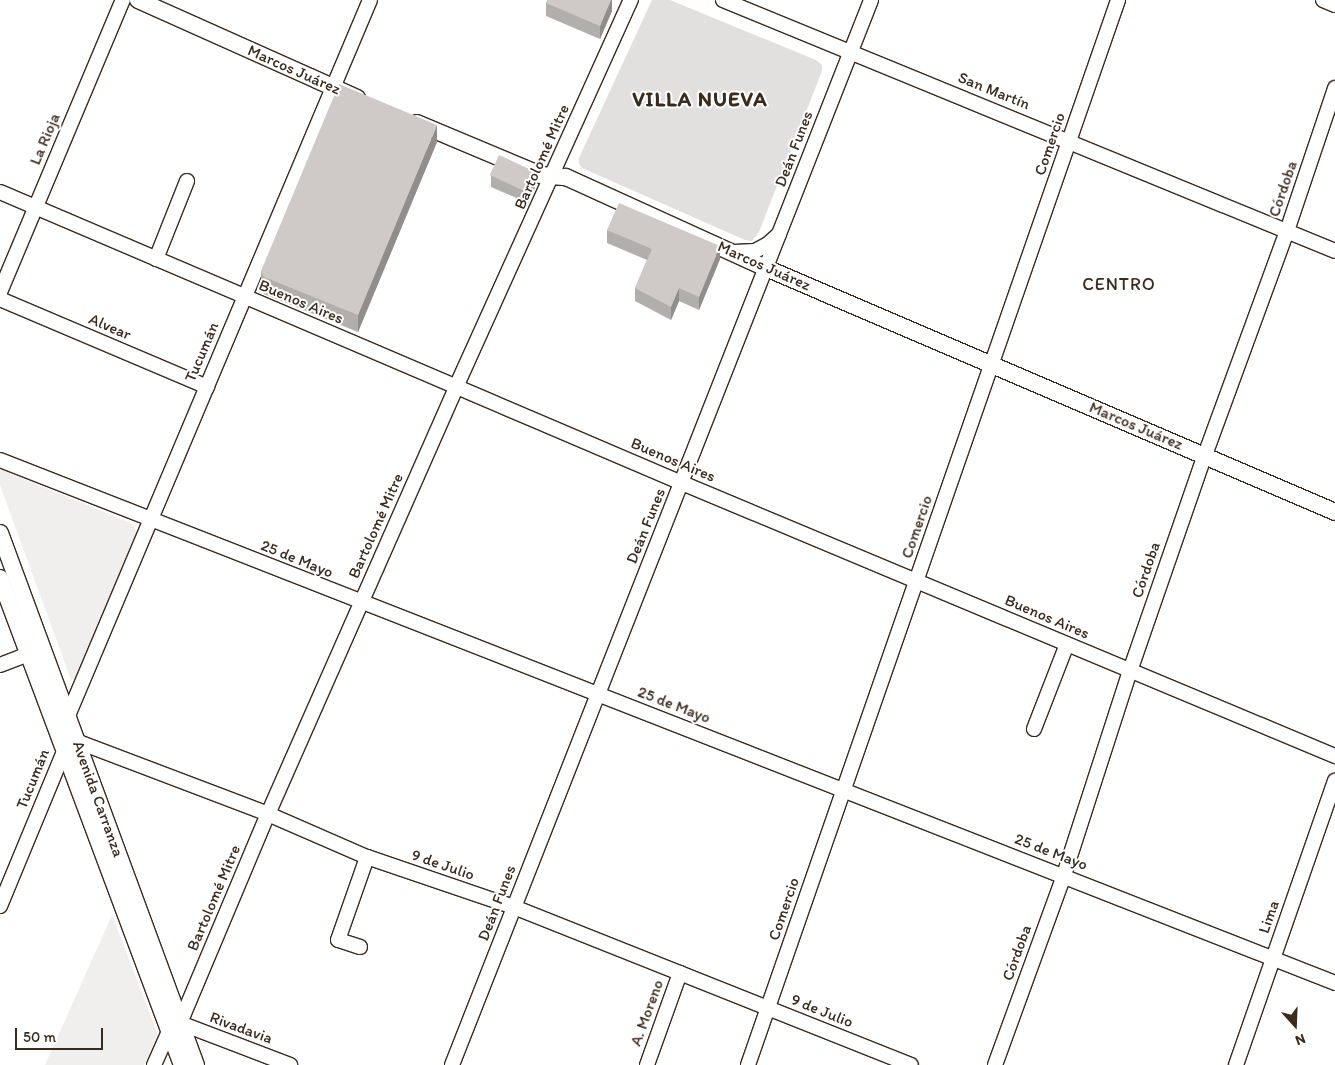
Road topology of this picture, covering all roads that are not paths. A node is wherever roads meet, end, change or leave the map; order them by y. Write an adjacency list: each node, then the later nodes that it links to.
1 (123, 0): 19 (street, La Rioja)
2 (138, 0): 11 (main road, Marcos Juárez)
3 (370, 0): 11 (street, Tucumán)
4 (631, 0): 16 (street, Bartolomé Mitre)
5 (723, 0): 10 (street, San Martín)
6 (871, 0): 10 (street, Deán Funes)
7 (1118, 0): 15 (street, Comercio)
8 (1323, 0): 9 (street)
9 (1335, 5)
10 (851, 52): 15 (street, San Martín); 20 (street, Deán Funes)
11 (334, 88): 13 (main road, Marcos Juárez); 27 (street, Tucumán)
12 (1335, 88): 21 (street, Córdoba)
13 (370, 103)
14 (406, 118): 16 (main road, Marcos Juárez)
15 (1070, 140): 21 (street, San Martín); 29 (street, Comercio)
16 (553, 176): 23 (main road, Marcos Juárez); 31 (street, Bartolomé Mitre)
17 (187, 181): 24 (street)
18 (0, 192): 19 (street, Buenos Aires)
19 (35, 206): 24 (street, Buenos Aires); 26 (street, La Rioja)
20 (781, 231): 23 (street); 25 (street, Deán Funes)
21 (1287, 231): 22 (street, San Martín); 32 (street, Córdoba)
22 (1335, 251)
23 (731, 252): 25 (main road, Marcos Juárez)
24 (156, 258): 27 (street, Buenos Aires)
25 (766, 268): 29 (main road, Marcos Juárez); 34 (street, Deán Funes)
26 (0, 292)
27 (245, 297): 30 (street, Tucumán); 31 (street, Buenos Aires)
28 (0, 299): 30 (street, Alvear)
29 (991, 365): 32 (main road, Marcos Juárez); 39 (street, Comercio)
30 (207, 387): 36 (street, Tucumán)
31 (456, 387): 34 (street, Buenos Aires); 40 (street, Bartolomé Mitre)
32 (1205, 455): 35 (main road, Marcos Juárez); 44 (street, Córdoba)
33 (0, 460): 36 (street, 25 de Mayo)
34 (682, 483): 39 (street, Buenos Aires); 45 (street, Deán Funes)
35 (1335, 512)
36 (151, 519): 40 (street, 25 de Mayo); 46 (street, Tucumán)
37 (0, 533): 46 (main road, Avenida Carranza)
38 (0, 578): 42 (main road, Avenida Carranza)
39 (916, 580): 41 (street, Buenos Aires); 51 (street, Comercio)
40 (361, 603): 45 (street, 25 de Mayo); 52 (street, Bartolomé Mitre)
41 (1067, 644): 44 (street, Buenos Aires); 47 (street)
42 (28, 654): 43 (street); 48 (main road, Avenida Carranza)
43 (0, 665)
44 (1130, 671): 49 (street, Buenos Aires); 54 (street, Córdoba)
45 (596, 694): 51 (street, 25 de Mayo); 56 (street, Deán Funes)
46 (68, 718): 48 (main road, Avenida Carranza)
47 (1034, 729)
48 (71, 745): 52 (street, 9 de Julio); 55 (street, Tucumán); 62 (main road, Avenida Carranza)
49 (1335, 756)
50 (1335, 782): 58 (street, Lima)
51 (844, 790): 54 (street, 25 de Mayo); 61 (street, Comercio)
52 (268, 814): 53 (street, 9 de Julio); 62 (street, Bartolomé Mitre)
53 (367, 857): 56 (street, 9 de Julio); 57 (street)
54 (1064, 875): 58 (street, 25 de Mayo); 71 (street, Córdoba)
55 (0, 906)
56 (514, 907): 59 (street, 9 de Julio); 67 (street, Deán Funes)
57 (360, 947)
58 (1273, 959): 60 (street, 25 de Mayo); 72 (street, Lima)
59 (680, 973): 61 (street, 9 de Julio); 68 (street, A. Moreno)
60 (1335, 983)
61 (768, 1008): 69 (street, Comercio); 70 (street, 9 de Julio)
62 (174, 1027): 63 (street, Bartolomé Mitre); 64 (main road, Avenida Carranza); 65 (main road, Avenida Carranza); 66 (street, Rivadavia)
63 (154, 1065)
64 (182, 1065)
65 (196, 1065)
66 (290, 1065)
67 (452, 1065)
68 (647, 1065)
69 (748, 1065)
70 (911, 1065)
71 (995, 1065)
72 (1236, 1065)

